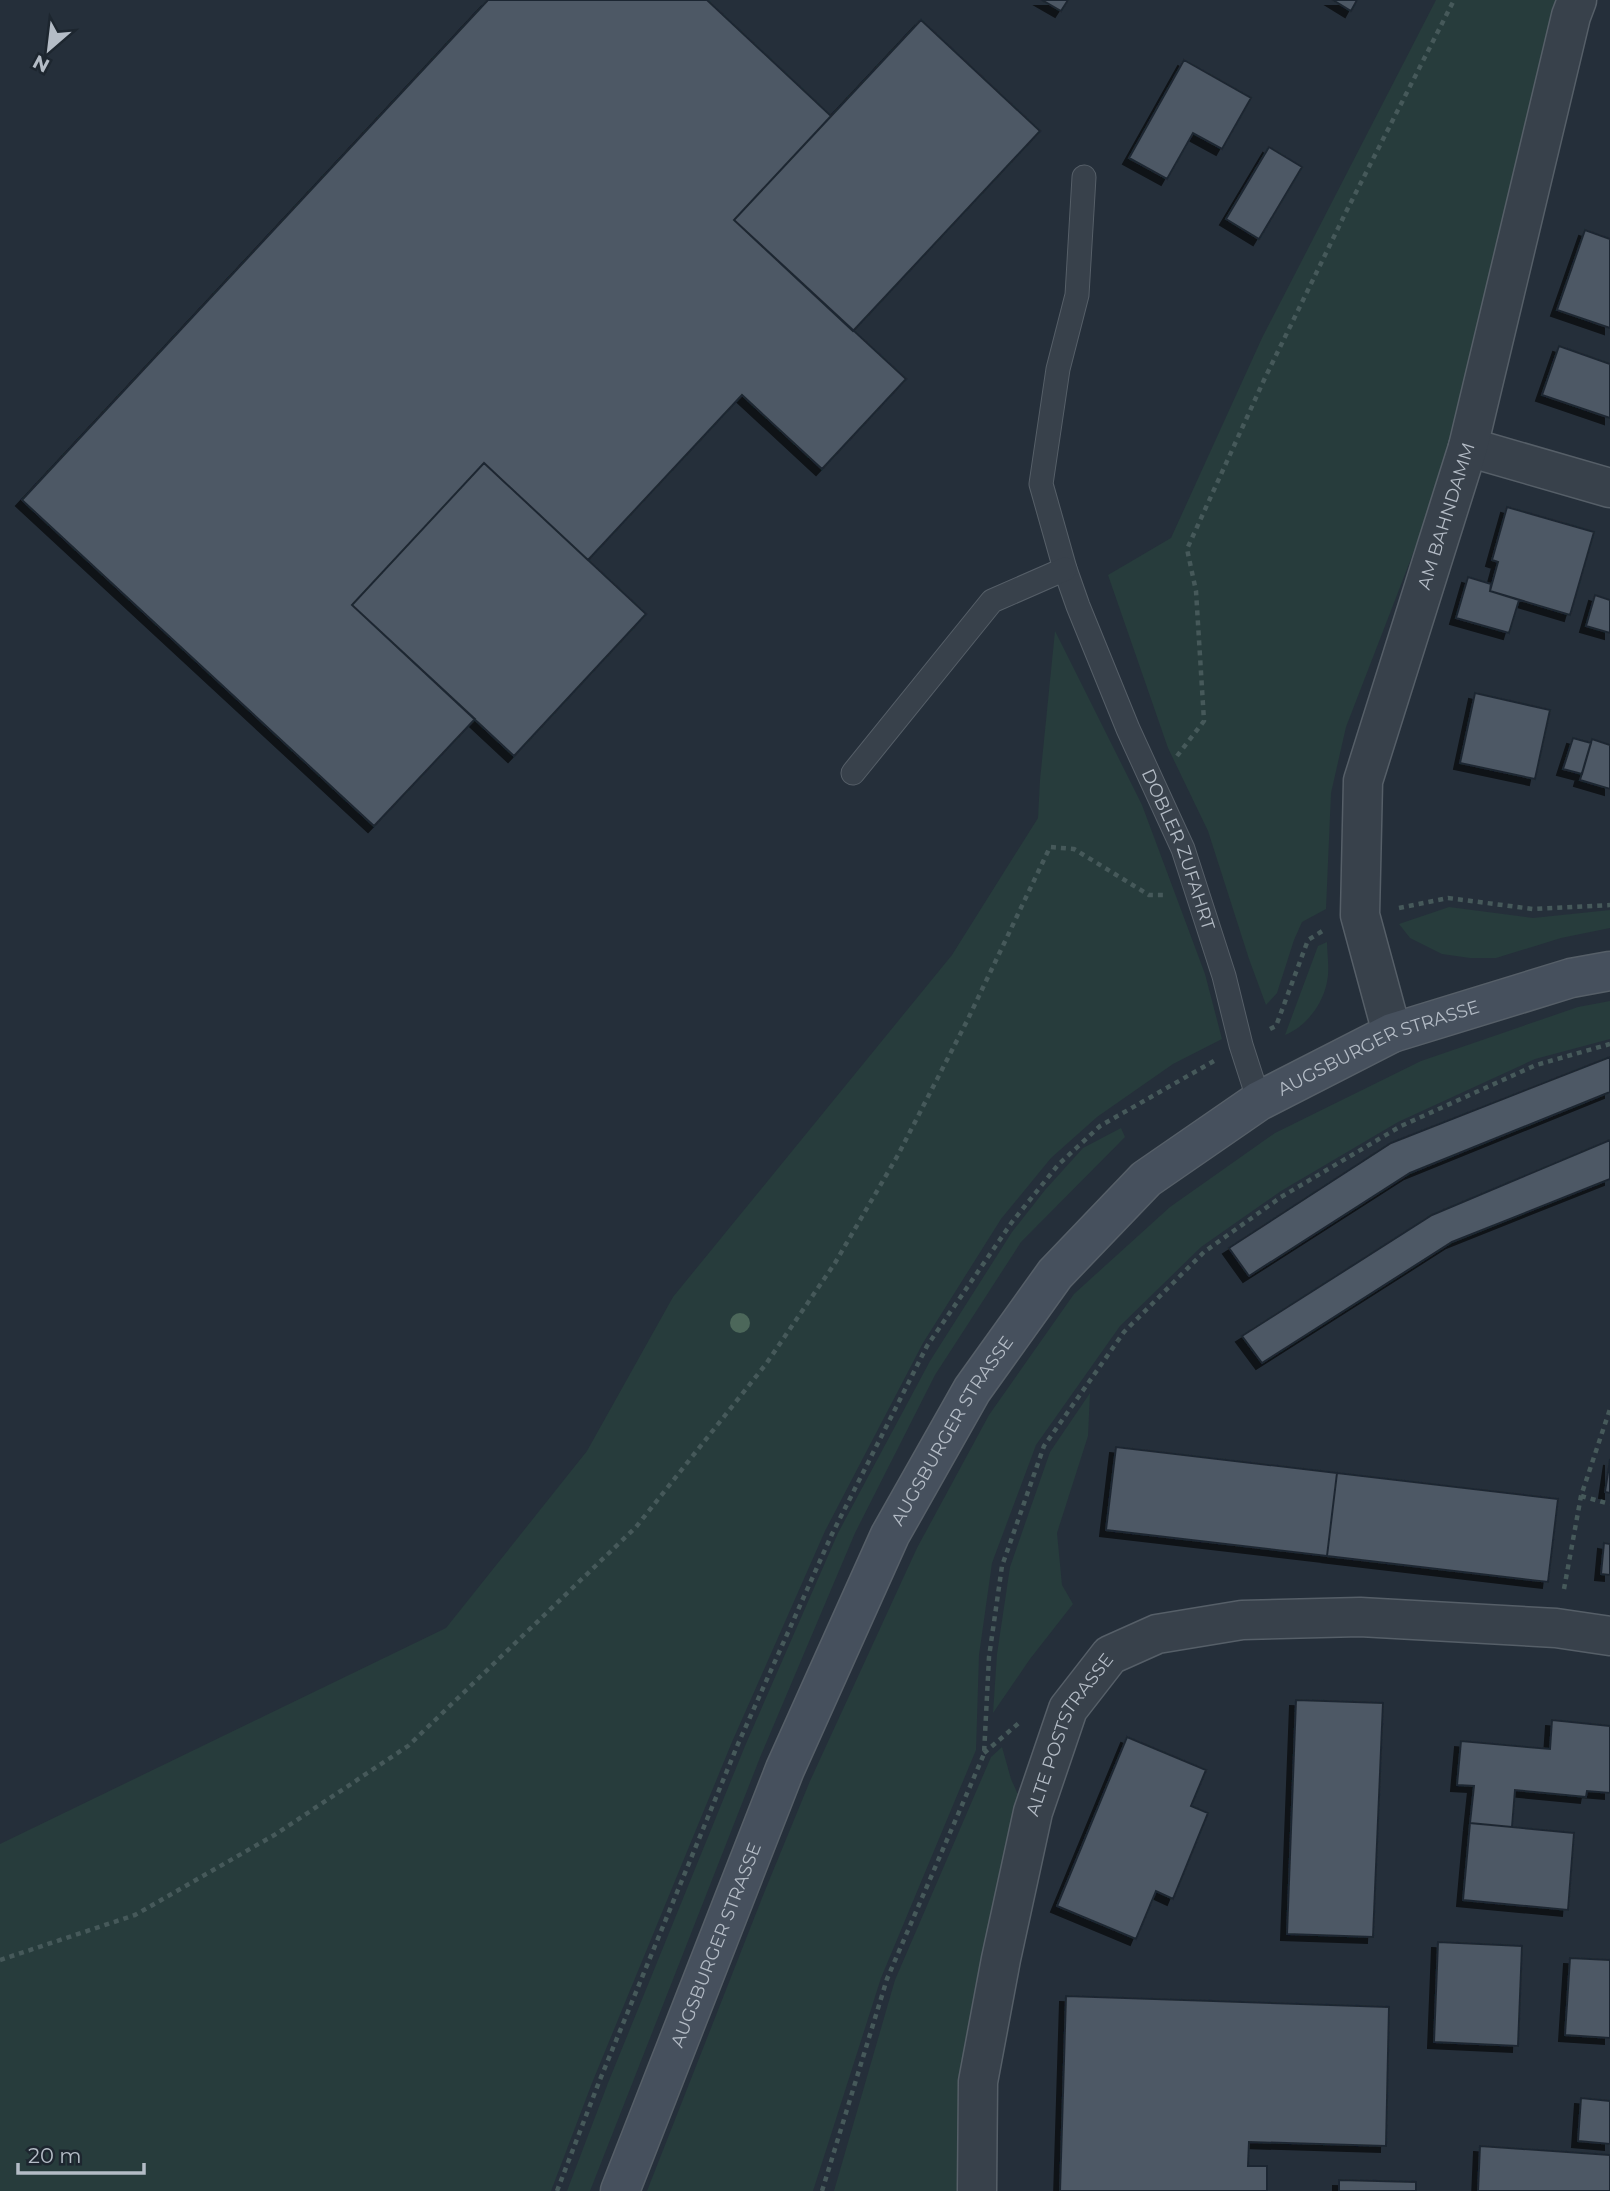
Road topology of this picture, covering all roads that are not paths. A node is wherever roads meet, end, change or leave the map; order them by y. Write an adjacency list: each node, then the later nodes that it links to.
1 (1577, 0): 3 (street, AM BAHNDAMM)
2 (1084, 177): 5 (lane, DOBLER ZUFAHRT)
3 (1468, 447): 4 (street); 8 (street, AM BAHNDAMM)
4 (1610, 488)
5 (1065, 569): 6 (lane); 9 (lane, DOBLER ZUFAHRT)
6 (853, 773)
7 (1610, 971): 8 (main road, AUGSBURGER STRASSE)
8 (1392, 1032): 9 (main road, AUGSBURGER STRASSE)
9 (1259, 1101): 11 (main road, AUGSBURGER STRASSE)
10 (1610, 1636): 12 (street, ALTE POSTSTRASSE)
11 (620, 2191)
12 (977, 2191)

